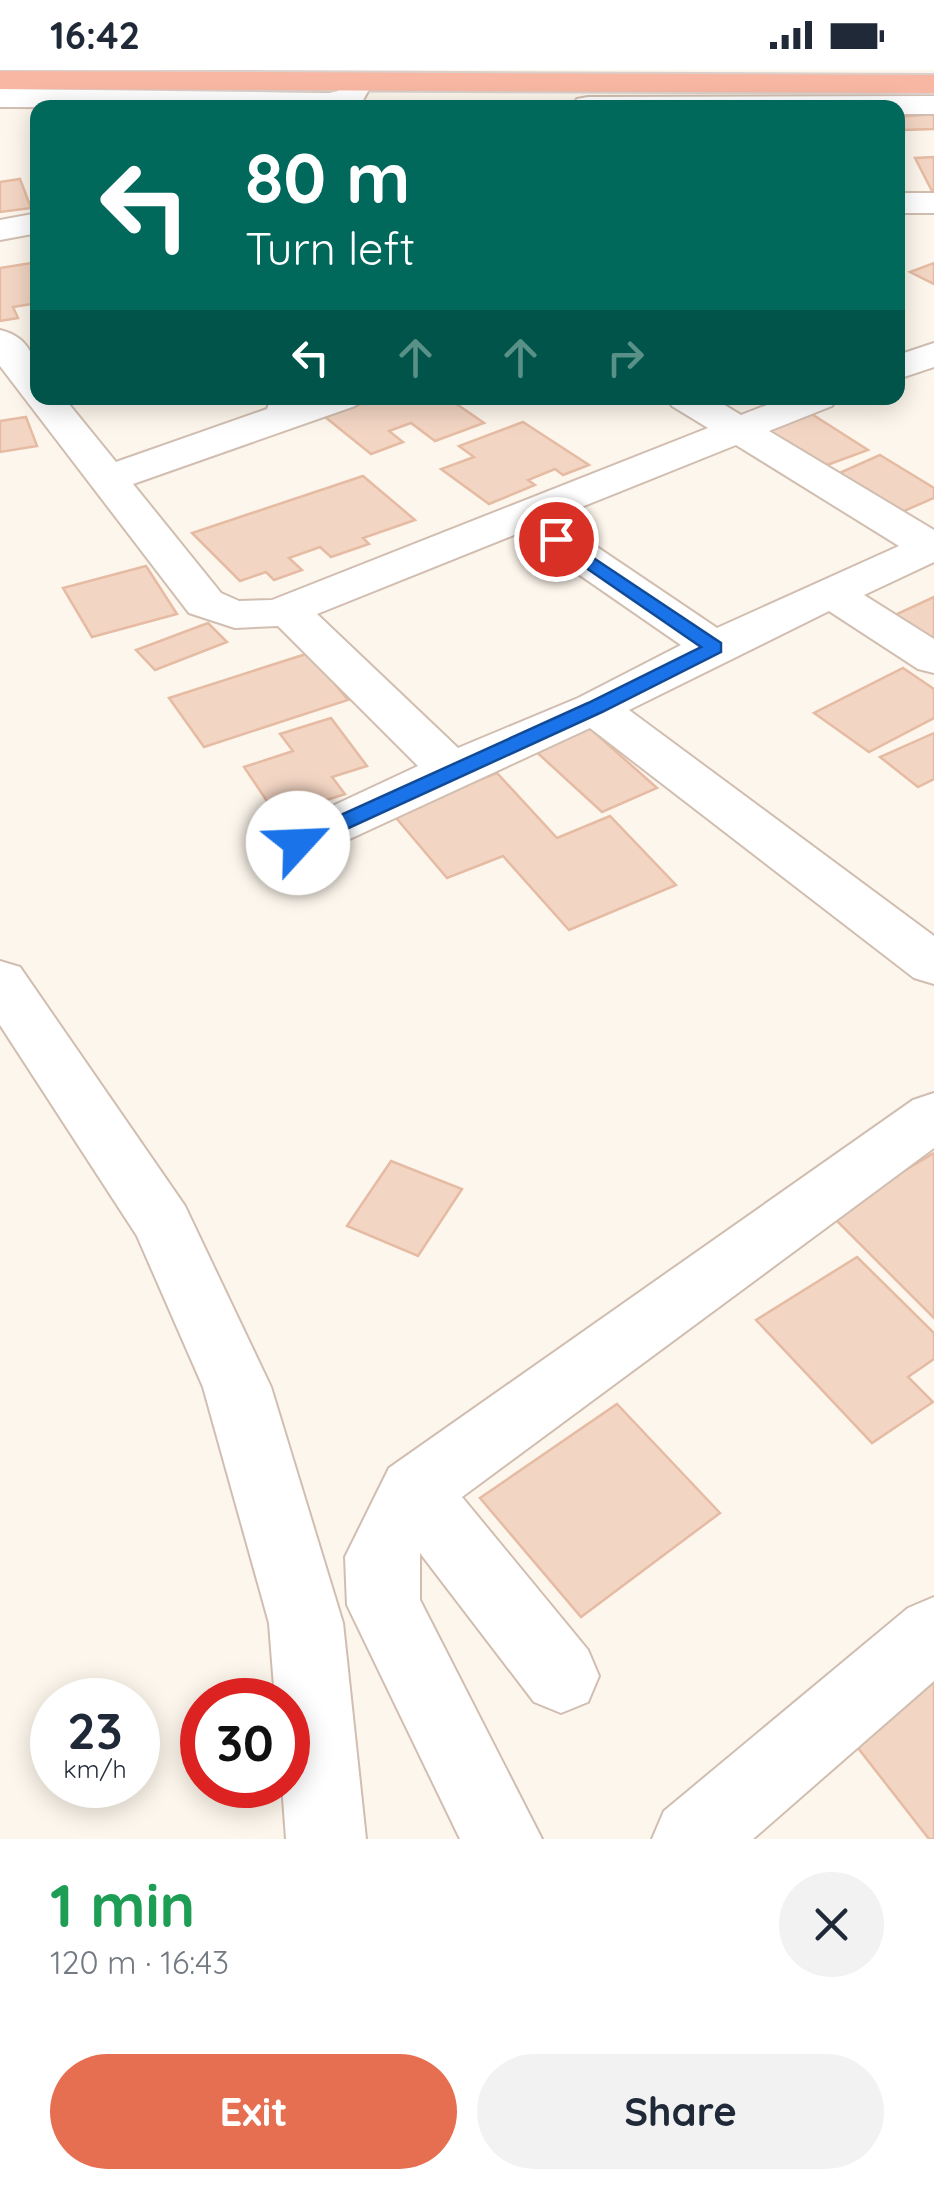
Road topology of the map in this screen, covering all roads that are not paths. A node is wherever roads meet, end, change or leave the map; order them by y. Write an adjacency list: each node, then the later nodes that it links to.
1 (523, 76): 3 (highway); 8 (highway)
2 (0, 80): 3 (highway)
3 (358, 82): 10 (street)
4 (934, 84): 6 (highway)
5 (708, 94): 6 (street); 8 (street)
6 (846, 94): 11 (street)
7 (0, 98): 9 (street)
8 (585, 99)
9 (76, 100)
10 (341, 100)
11 (894, 100)
12 (905, 101): 13 (street)
13 (934, 105)
14 (905, 203): 15 (street)
15 (934, 203)
16 (30, 224): 17 (street)
17 (0, 230)
18 (30, 330): 19 (street)
19 (0, 338): 22 (street)
20 (934, 354): 21 (street)
21 (905, 365)
22 (30, 378)
23 (50, 405): 28 (street)
24 (697, 405): 27 (street)
25 (799, 405): 27 (street)
26 (287, 407): 28 (street)
27 (734, 429): 29 (street); 30 (street)
28 (108, 479): 32 (street)
29 (524, 517): 32 (street); 33 (street)
30 (933, 547): 31 (street)
31 (834, 596): 33 (street); 34 (street)
32 (288, 610): 36 (street)
33 (714, 648): 35 (street)
34 (934, 659)
35 (595, 708): 36 (street); 38 (street)
36 (451, 770): 37 (street)
37 (298, 843)
38 (934, 964)
39 (0, 981): 44 (street)
40 (934, 1116): 41 (street)
41 (414, 1491): 43 (street); 45 (street)
42 (934, 1633): 46 (street)
43 (560, 1676)
44 (326, 1839)
45 (502, 1839)
46 (692, 1839)

